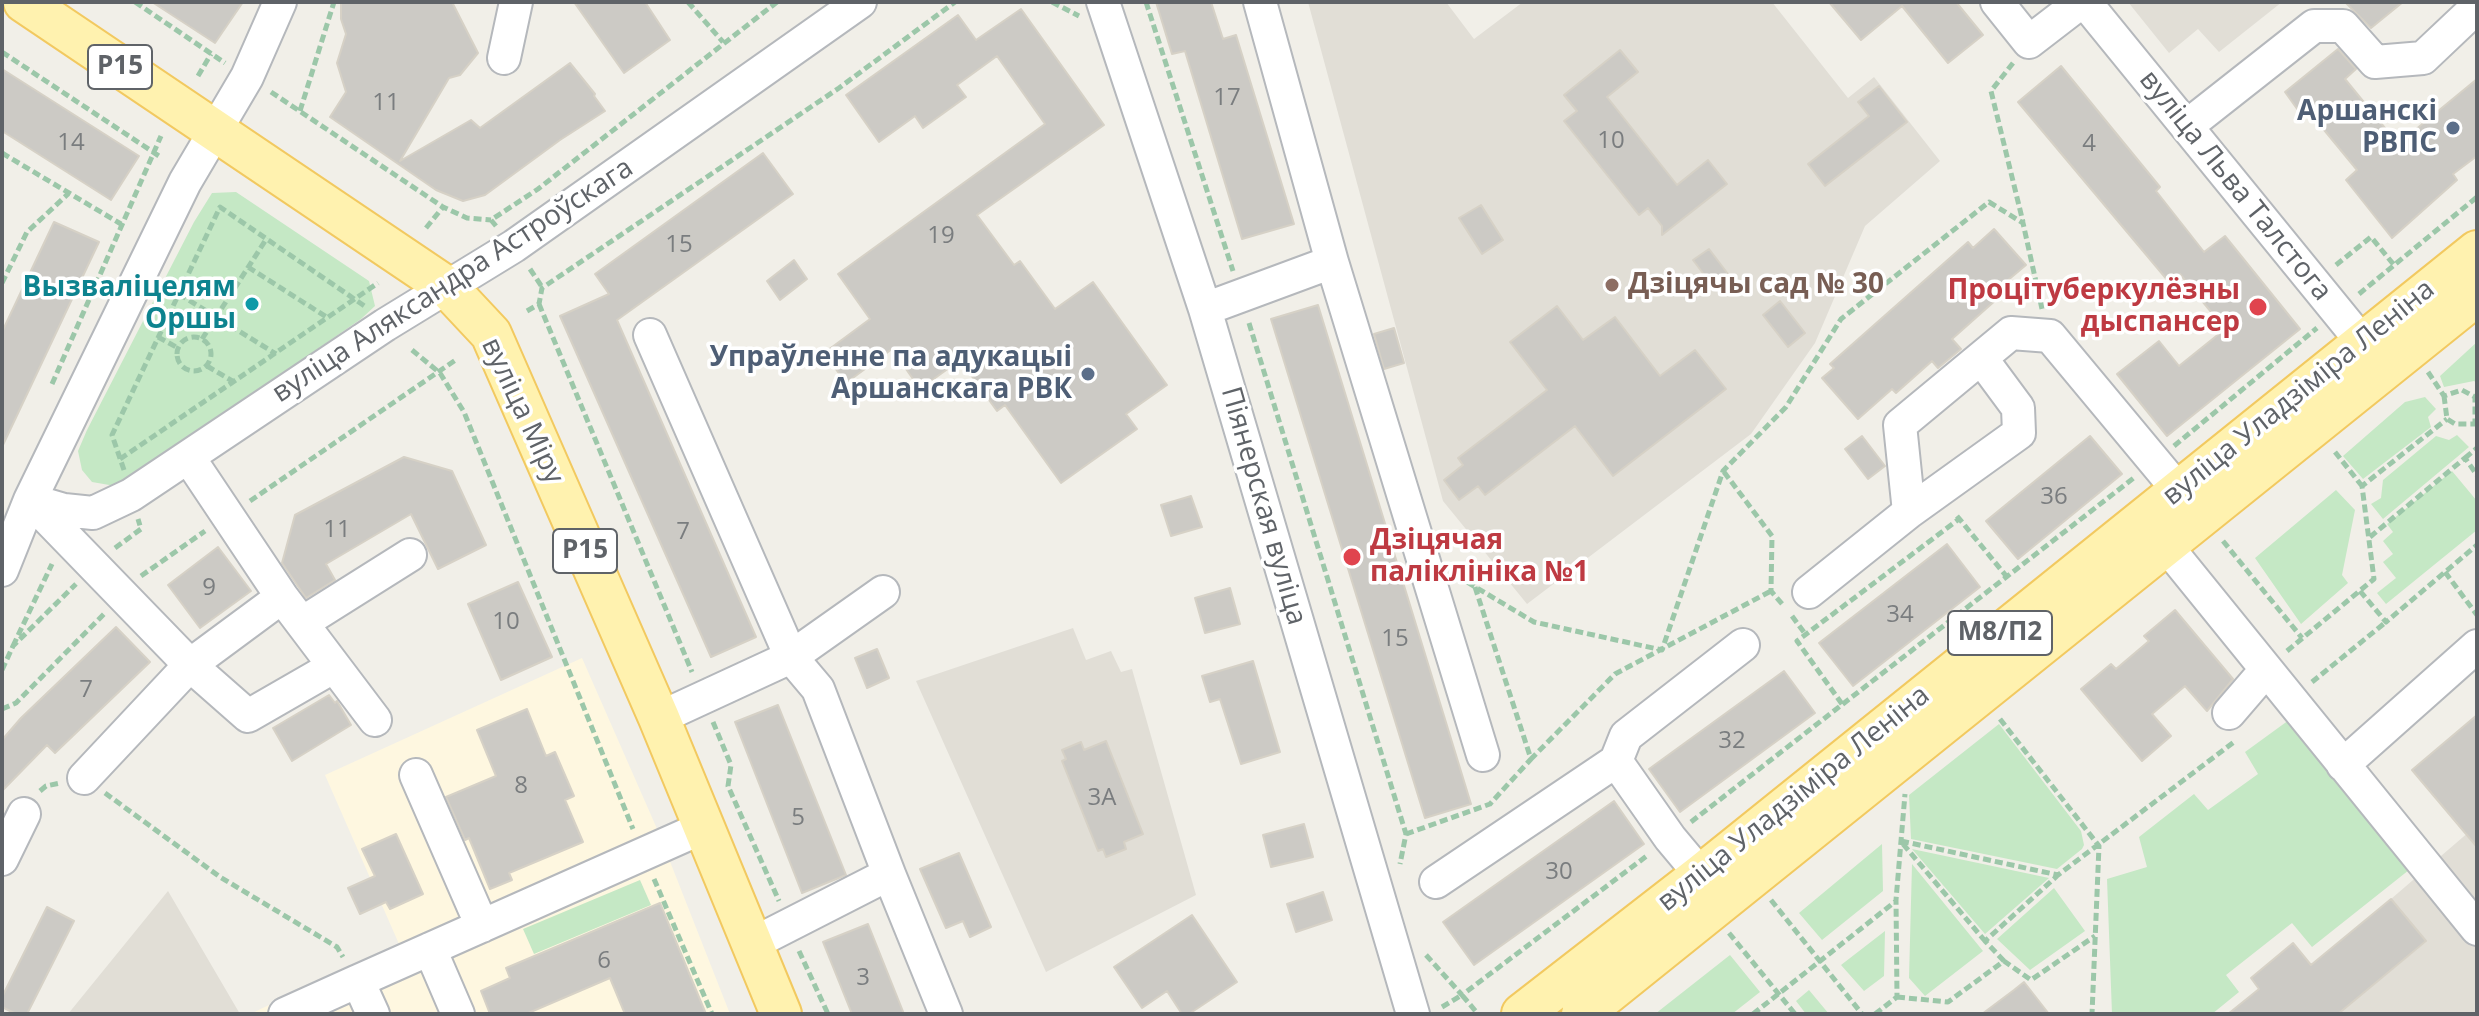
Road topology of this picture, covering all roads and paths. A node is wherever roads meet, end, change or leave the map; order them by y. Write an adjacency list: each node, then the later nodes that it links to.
1 (24, 2): 25 (main road, вуліца Міру / Р15)
2 (135, 2): 19 (path)
3 (280, 2): 22 (street)
4 (334, 2): 23 (path)
5 (516, 2): 20 (street)
6 (688, 2): 16 (path)
7 (777, 2): 16 (path)
8 (860, 2): 47 (street, вуліца Аляксандра Астроўскага)
9 (955, 2): 48 (path)
10 (1103, 2): 55 (street, Піянерская вуліца)
11 (1146, 2): 51 (path)
12 (1260, 2): 40 (street)
13 (1997, 2): 17 (street)
14 (2083, 2): 17 (street); 24 (street, вуліца Льва Талстога)
15 (2477, 7): 24 (street)
16 (723, 42): 33 (path)
17 (2029, 42): 34 (path)
18 (2, 52): 27 (path)
19 (211, 54): 21 (path); 22 (path)
20 (504, 58)
21 (198, 76)
22 (247, 77): 23 (path); 25 (street)
23 (300, 111): 32 (path)
24 (2187, 126): 53 (street, вуліца Льва Талстога)
25 (217, 131): 47 (main road, вуліца Міру / Р15); 88 (street)
26 (161, 136): 27 (path)
27 (153, 150): 29 (path); 35 (path)
28 (2, 153): 30 (path)
29 (162, 158)
30 (68, 194): 35 (path); 45 (path)
31 (2477, 197): 42 (path)
32 (443, 207): 33 (path); 36 (path)
33 (491, 220): 37 (path)
34 (2023, 223): 60 (path); 83 (path)
35 (122, 224): 74 (path)
36 (426, 228)
37 (500, 231)
38 (267, 238): 43 (path); 49 (path); 52 (path)
39 (2477, 251): 67 (main road, вуліца Уладзіміра Леніна / М8/П2)
40 (1332, 262): 51 (street); 99 (street)
41 (2336, 265): 42 (path)
42 (2394, 265): 53 (path)
43 (248, 267): 58 (path); 59 (path)
44 (530, 268): 48 (path)
45 (2, 283)
46 (378, 283): 52 (path)
47 (447, 287): 80 (street, вуліца Аляксандра Астроўскага); 128 (main road, вуліца Міру / Р15)
48 (542, 288): 54 (path)
49 (179, 294): 58 (path); 62 (path)
50 (2477, 295): 67 (main road, вуліца Уладзіміра Леніна / М8/П2)
51 (1241, 296): 55 (street); 141 (path)
52 (357, 299): 56 (path); 59 (path)
53 (2348, 302): 67 (street, вуліца Льва Талстога); 89 (path)
54 (539, 304): 57 (path); 125 (path)
55 (1205, 309): 169 (street, Піянерская вуліца)
56 (369, 310)
57 (527, 311)
58 (216, 317): 63 (path); 66 (path)
59 (328, 318): 66 (path)
60 (2050, 318)
61 (650, 335): 120 (street)
62 (158, 337): 64 (path); 82 (path)
63 (202, 339): 64 (path); 70 (path)
64 (178, 348): 70 (path)
65 (412, 350): 72 (path)
66 (276, 354): 73 (path)
67 (2374, 357): 89 (main road, вуліца Уладзіміра Леніна / М8/П2)
68 (1981, 358): 87 (street); 89 (street); 91 (street)
69 (457, 359): 72 (path)
70 (207, 366): 73 (path)
71 (2427, 371): 75 (path)
72 (440, 373): 145 (path)
73 (234, 382): 82 (path)
74 (48, 392)
75 (2444, 396): 76 (path); 77 (path)
76 (2447, 419): 77 (path); 86 (path)
77 (2476, 424)
78 (2477, 448): 81 (path)
79 (2335, 452): 86 (path)
80 (189, 458): 88 (street, вуліца Аляксандра Астроўскага); 110 (street)
81 (2465, 458): 84 (path); 95 (path)
82 (120, 459): 85 (path)
83 (1723, 471): 106 (path); 119 (path)
84 (2477, 475)
85 (127, 478)
86 (2362, 486): 95 (path)
87 (1937, 492): 91 (street); 92 (path)
88 (30, 500): 94 (street); 121 (street)
89 (2190, 503): 93 (main road, вуліца Уладзіміра Леніна / М8/П2); 103 (path); 115 (path)
90 (135, 511): 98 (path)
91 (1909, 512): 109 (street)
92 (1959, 519): 103 (path); 114 (path)
93 (2155, 532): 123 (street); 149 (main road, вуліца Уладзіміра Леніна / М8/П2); 178 (main road, вуліца Уладзіміра Леніна / М8/П2)
94 (9, 535): 101 (street)
95 (2369, 537): 107 (path)
96 (2477, 545): 102 (path)
97 (57, 552): 117 (path)
98 (109, 553)
99 (1422, 554): 105 (path); 132 (street)
100 (410, 555): 113 (street)
101 (2, 570)
102 (2445, 572): 111 (path); 112 (path)
103 (2007, 577): 127 (path)
104 (80, 580): 117 (path)
105 (1474, 586): 119 (path); 133 (path)
106 (1771, 591): 114 (path); 119 (path)
107 (2360, 591): 112 (path); 115 (path)
108 (883, 592): 120 (street)
109 (1809, 592)
110 (282, 597): 113 (street); 121 (street)
111 (2477, 615)
112 (2386, 622): 126 (path)
113 (302, 623): 130 (street)
114 (1806, 635): 127 (path)
115 (2302, 638): 123 (path)
116 (1743, 645): 134 (street)
117 (13, 646): 122 (path)
118 (2477, 646): 135 (street)
119 (1662, 650): 133 (path)
120 (791, 657): 125 (street); 148 (street)
121 (190, 665): 124 (street); 137 (street)
122 (2, 670)
123 (2266, 670): 126 (street); 131 (street)
124 (321, 674)
125 (702, 696): 128 (street); 151 (path)
126 (2290, 699): 135 (street)
127 (1842, 704): 142 (path)
128 (659, 718): 140 (main road, вуліца Міру / Р15)
129 (2000, 718): 144 (path)
130 (375, 720)
131 (2236, 724): 144 (path)
132 (1483, 755)
133 (1531, 759): 141 (path)
134 (1616, 761): 142 (street); 152 (street)
135 (2343, 765): 156 (street)
136 (416, 775): 155 (street)
137 (84, 778): 139 (path); 165 (path)
138 (1905, 793): 143 (path)
139 (24, 814): 146 (street)
140 (704, 827): 145 (street); 160 (main road, вуліца Міру / Р15)
141 (1406, 834): 147 (path)
142 (1670, 838): 149 (street); 167 (path)
143 (1901, 841): 150 (path); 154 (path); 159 (path)
144 (2099, 846): 150 (path); 158 (path)
145 (643, 854): 155 (street); 173 (path)
146 (2, 859)
147 (1399, 869)
148 (889, 874): 160 (street); 175 (street)
149 (1701, 875): 177 (main road, вуліца Уладзіміра Леніна / М8/П2)
150 (2058, 875): 159 (path)
151 (770, 879)
152 (1436, 882)
153 (1771, 899): 164 (path)
154 (1896, 900): 164 (path); 168 (path)
155 (482, 926): 162 (street)
156 (2477, 929)
157 (1729, 933): 166 (path)
158 (2096, 936): 163 (path); 183 (path)
159 (1985, 941): 163 (path)
160 (752, 944): 174 (main road, вуліца Міру / Р15)
161 (1417, 944): 167 (path)
162 (430, 949): 165 (street); 172 (street)
163 (2004, 961): 168 (path)
164 (1821, 962): 166 (path); 181 (path)
165 (358, 981): 170 (street); 171 (street)
166 (1779, 994): 179 (path); 180 (path)
167 (1462, 995): 169 (path); 176 (path)
168 (1897, 997): 182 (path)
169 (1428, 1011)
170 (285, 1014)
171 (373, 1014)
172 (458, 1014)
173 (712, 1014)
174 (781, 1014)
175 (946, 1014)
176 (1478, 1014)
177 (1522, 1014)
178 (1582, 1014)
179 (1753, 1014)
180 (1795, 1014)
181 (1862, 1014)
182 (1875, 1014)
183 (2092, 1014)

